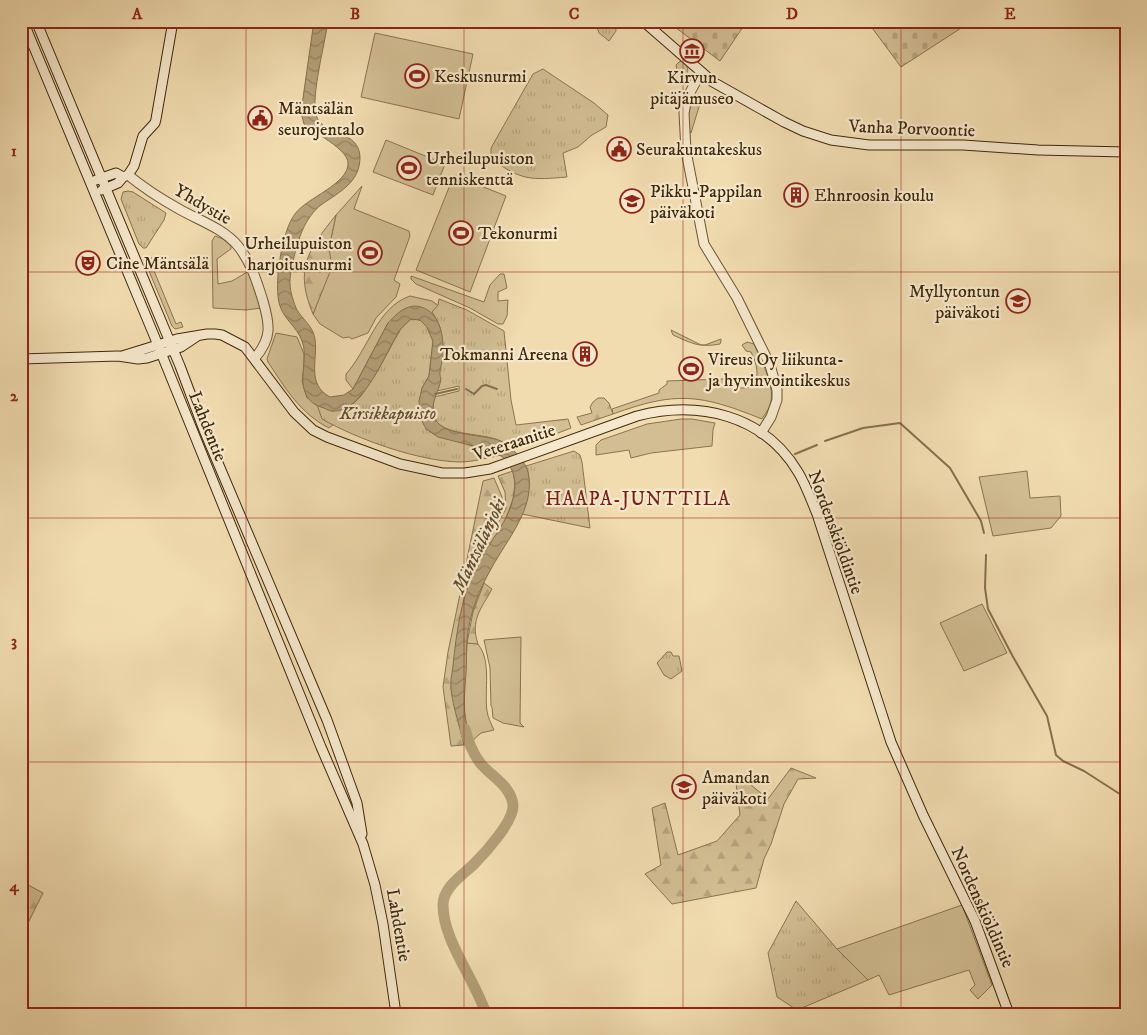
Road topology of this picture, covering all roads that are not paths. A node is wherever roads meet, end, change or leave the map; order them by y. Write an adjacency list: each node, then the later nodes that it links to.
1 (23, 21): 9 (main road, Lahdentie)
2 (36, 21): 8 (main road, Lahdentie)
3 (173, 21): 7 (main road)
4 (643, 21): 5 (main road, Vanha Porvoontie)
5 (701, 72): 6 (main road, Vanha Porvoontie); 20 (main road)
6 (1126, 152)
7 (125, 176): 8 (main road); 10 (main road); 18 (main road, Yhdystie)
8 (101, 178): 9 (main road); 10 (main road, Lahdentie)
9 (90, 182): 11 (main road, Lahdentie)
10 (106, 188): 11 (main road); 13 (main road, Lahdentie)
11 (94, 192): 14 (main road, Lahdentie)
12 (199, 336): 13 (main road, Veteraanitie); 15 (main road, Veteraanitie); 18 (main road, Veteraanitie)
13 (169, 341): 14 (main road, Veteraanitie); 15 (main road, Lahdentie)
14 (157, 344): 16 (main road, Lahdentie); 17 (main road, Veteraanitie)
15 (173, 350): 16 (main road, Veteraanitie); 21 (main road, Lahdentie)
16 (161, 355): 17 (main road, Veteraanitie); 21 (main road, Lahdentie)
17 (122, 356): 19 (main road)
18 (254, 358): 20 (main road, Veteraanitie)
19 (21, 359)
20 (760, 433): 23 (main road, Nordenskiöldintie)
21 (363, 844): 22 (main road, Lahdentie)
22 (396, 1014)
23 (1008, 1014)

